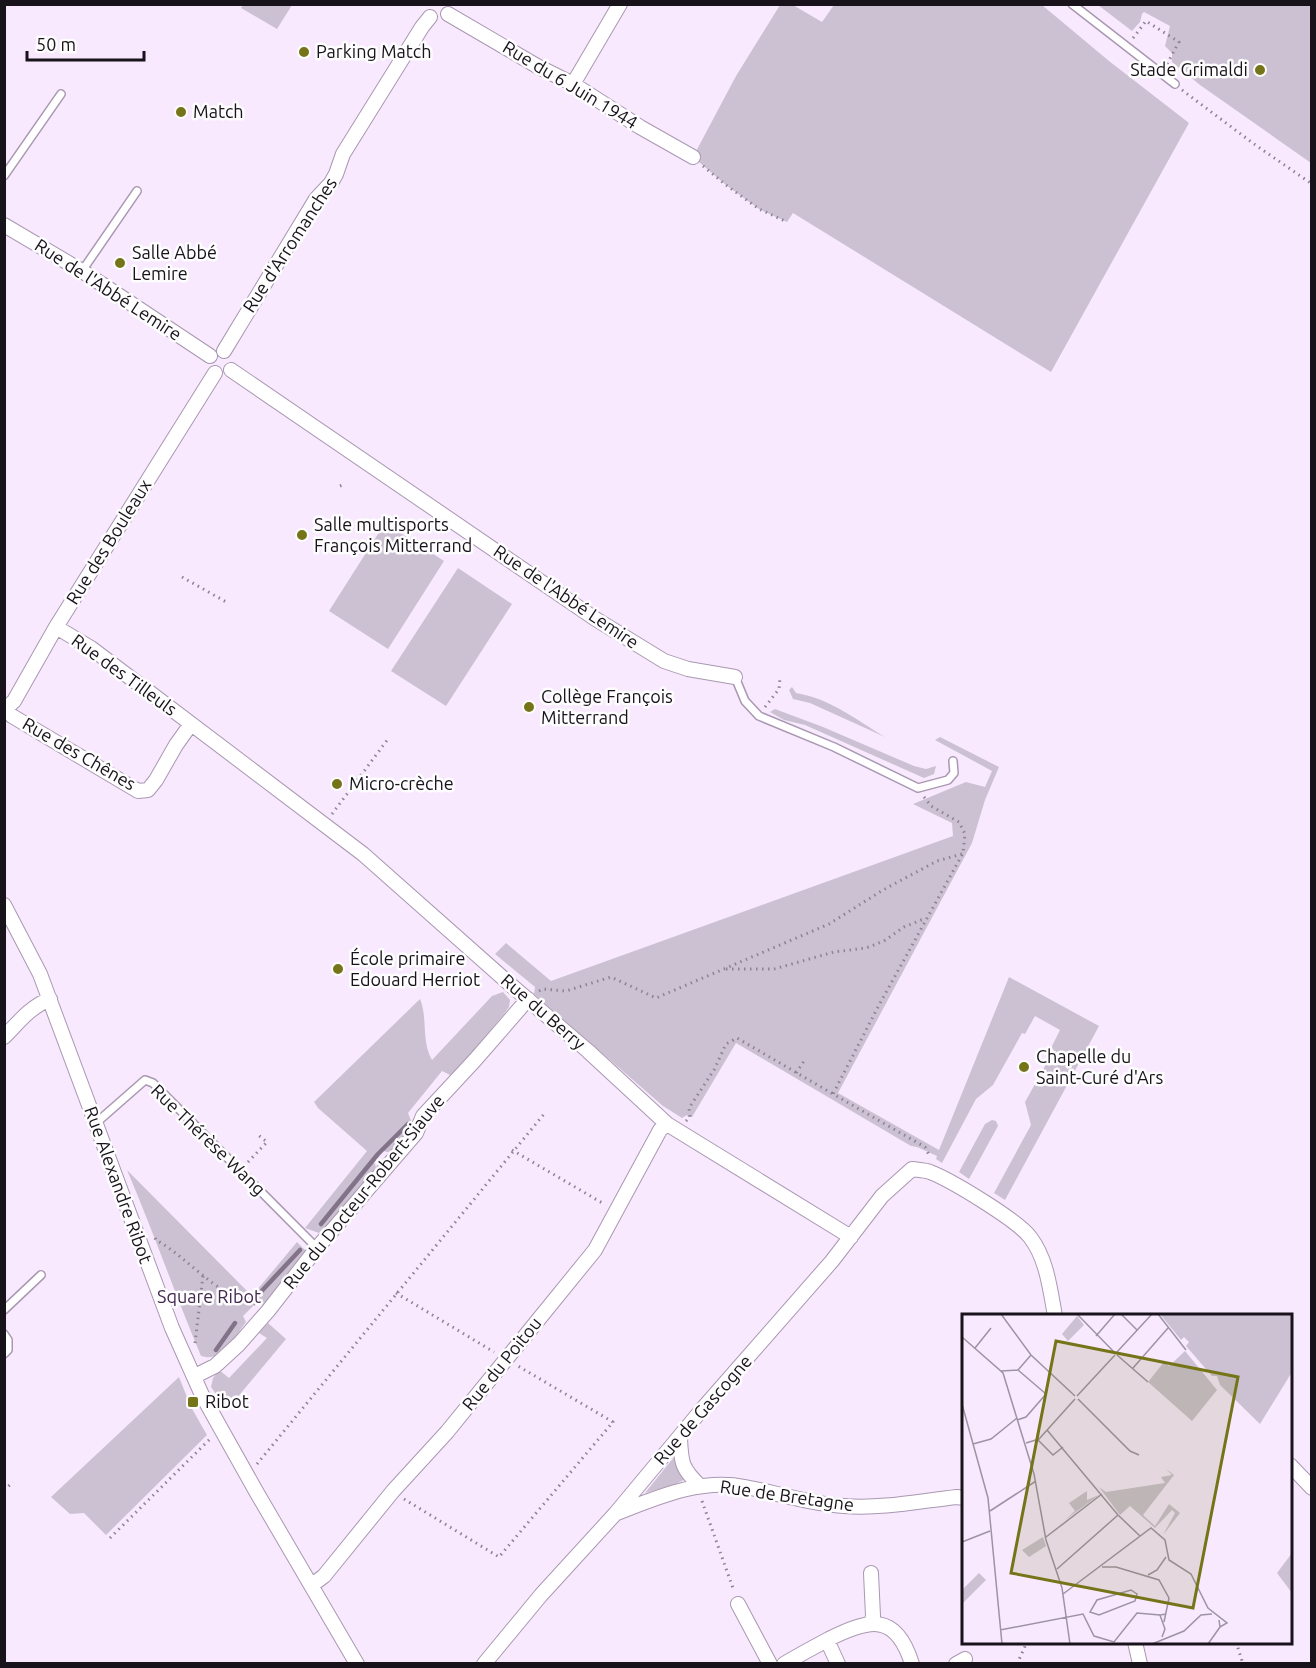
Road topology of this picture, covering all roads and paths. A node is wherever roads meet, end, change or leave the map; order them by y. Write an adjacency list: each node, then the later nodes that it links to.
1 (620, 4): 7 (street)
2 (1072, 4): 5 (lane)
3 (449, 9): 4 (street); 7 (street, Rue du 6 Juin 1944)
4 (428, 11): 17 (street, Rue d'Arromanches)
5 (1126, 47): 6 (lane); 6 (path)
6 (1160, 72): 8 (lane)
7 (573, 84): 10 (street, Rue du 6 Juin 1944)
8 (1175, 84): 12 (path)
9 (61, 94): 11 (lane)
10 (693, 157): 14 (path)
11 (4, 176)
12 (1311, 184)
13 (137, 191): 16 (lane)
14 (787, 222)
15 (4, 225): 16 (street, Rue de l'Abbé Lemire)
16 (82, 271): 18 (street, Rue de l'Abbé Lemire)
17 (224, 351): 18 (street); 19 (street)
18 (210, 356): 20 (street)
19 (231, 370): 20 (street); 26 (street, Rue de l'Abbé Lemire)
20 (215, 373): 25 (street, Rue des Bouleaux)
21 (345, 484): 22 (path)
22 (340, 486)
23 (182, 577): 24 (path)
24 (228, 603)
25 (57, 627): 28 (street, Rue des Bouleaux); 30 (street, Rue des Tilleuls)
26 (735, 677): 29 (lane)
27 (780, 678): 29 (path)
28 (5, 710): 30 (street, Rue des Chênes)
29 (759, 716): 33 (lane)
30 (191, 724): 34 (street, Rue du Berry)
31 (388, 739): 34 (path)
32 (953, 761): 33 (lane)
33 (918, 788): 35 (path)
34 (325, 825): 40 (street, Rue du Berry)
35 (963, 853): 37 (path); 38 (path)
36 (4, 905): 39 (street, Rue Alexandre Ribot)
37 (927, 918): 38 (path); 44 (path)
38 (724, 969): 40 (path)
39 (50, 999): 41 (street); 46 (street, Rue Alexandre Ribot)
40 (528, 999): 47 (street, Rue du Berry); 56 (street, Rue du Docteur-Robert-Siauve)
41 (4, 1037)
42 (806, 1058): 43 (path)
43 (796, 1073): 44 (path); 48 (path)
44 (833, 1094): 52 (path)
45 (544, 1114): 50 (path)
46 (96, 1124): 51 (lane, Rue Thérèse Wang); 66 (street, Rue Alexandre Ribot)
47 (667, 1124): 48 (street, Rue du Berry); 53 (street, Rue du Poitou)
48 (680, 1131): 55 (street, Rue du Berry)
49 (258, 1134): 51 (path)
50 (512, 1150): 53 (path); 59 (path)
51 (240, 1170): 56 (lane, Rue Thérèse Wang)
52 (927, 1171): 55 (street, Rue de Gascogne); 62 (street)
53 (617, 1210): 65 (street, Rue du Poitou)
54 (152, 1231): 58 (path)
55 (851, 1237): 68 (street, Rue de Gascogne)
56 (317, 1248): 61 (street, Rue du Docteur-Robert-Siauve)
57 (41, 1275): 60 (lane)
58 (203, 1276): 61 (path); 66 (path)
59 (396, 1293): 65 (path); 70 (path)
60 (4, 1310)
61 (268, 1311): 66 (street, Rue du Docteur-Robert-Siauve)
62 (1055, 1314)
63 (4, 1334): 64 (lane)
64 (4, 1354)
65 (505, 1359): 75 (street, Rue du Poitou); 75 (path)
66 (192, 1371): 67 (street, Rue Alexandre Ribot)
67 (223, 1432): 70 (street, Rue Alexandre Ribot); 78 (path)
68 (680, 1438): 72 (street); 77 (street, Rue de Gascogne)
69 (1292, 1467): 73 (street)
70 (246, 1472): 80 (street, Rue Alexandre Ribot)
71 (13, 1482): 74 (path)
72 (700, 1486): 76 (street, Rue de Bretagne); 77 (street, Rue de Bretagne); 81 (path)
73 (1311, 1488)
74 (4, 1491)
75 (393, 1491): 80 (street, Rue du Poitou)
76 (961, 1496)
77 (615, 1514): 88 (street, Rue de Gascogne)
78 (110, 1538)
79 (872, 1573): 82 (street)
80 (312, 1585): 87 (street, Rue Alexandre Ribot)
81 (738, 1604): 89 (street)
82 (871, 1624): 83 (street); 92 (street)
83 (827, 1640): 90 (street); 91 (street)
84 (1026, 1644): 93 (path)
85 (1135, 1644): 94 (street)
86 (1237, 1644): 95 (path)
87 (357, 1664)
88 (484, 1664)
89 (770, 1664)
90 (784, 1664)
91 (838, 1664)
92 (912, 1664)
93 (1017, 1664)
94 (1140, 1664)
95 (1243, 1664)

